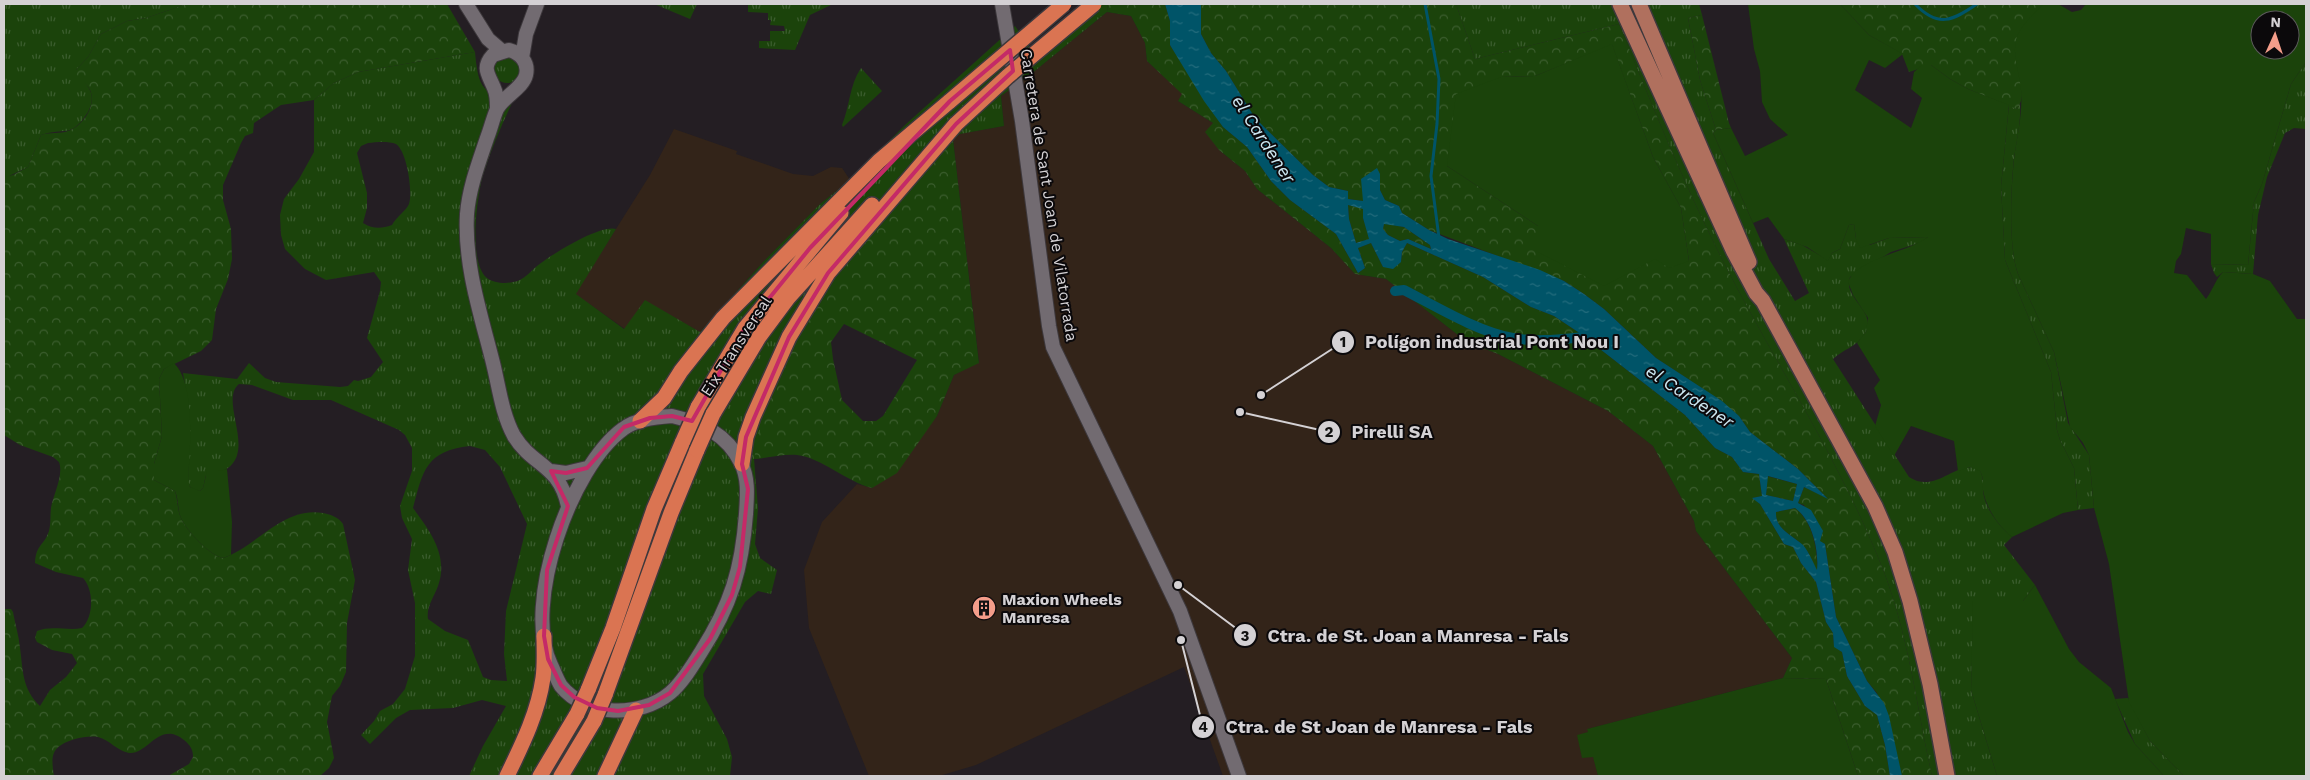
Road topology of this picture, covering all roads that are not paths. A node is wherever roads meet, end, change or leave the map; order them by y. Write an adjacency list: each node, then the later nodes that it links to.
1 (466, 4): 10 (street)
2 (537, 4): 11 (street)
3 (1002, 4): 30 (street, Carretera de Sant Joan de Vilatorrada)
4 (1064, 4): 15 (highway, Eix Transversal, bridge)
5 (1094, 4): 17 (highway, Eix Transversal, bridge)
6 (1620, 4): 9 (main road)
7 (1630, 4): 9 (main road)
8 (1639, 4): 18 (main road)
9 (1631, 27): 18 (main road)
10 (488, 39): 11 (street); 12 (street)
11 (512, 53): 12 (street); 14 (street)
12 (489, 60): 13 (street)
13 (494, 87): 14 (street); 16 (street)
14 (515, 88): 16 (street)
15 (950, 101): 19 (highway); 27 (highway, Eix Transversal, bridge)
16 (497, 108): 22 (street)
17 (956, 124): 20 (highway); 28 (highway, Eix Transversal, bridge)
18 (1764, 301): 31 (main road)
19 (640, 421): 20 (street); 21 (street)
20 (742, 464): 25 (street)
21 (587, 468): 22 (street); 23 (street)
22 (551, 471): 23 (street)
23 (568, 506): 24 (street)
24 (544, 636): 25 (street); 26 (highway)
25 (636, 710): 29 (highway)
26 (506, 776)
27 (540, 776)
28 (561, 776)
29 (605, 776)
30 (1239, 776)
31 (1947, 776)

